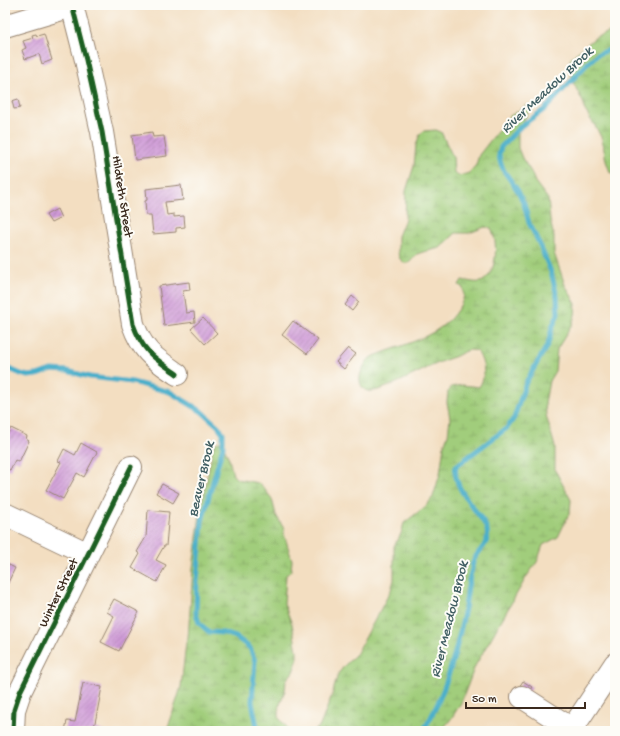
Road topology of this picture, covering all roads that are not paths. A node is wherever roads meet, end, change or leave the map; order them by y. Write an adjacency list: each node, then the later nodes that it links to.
1 (72, 5): 2 (street); 3 (street, Hildreth Street)
2 (5, 26)
3 (177, 374)
4 (131, 467): 6 (street, Winter Street)
5 (5, 514): 6 (street)
6 (88, 554): 9 (street, Winter Street)
7 (615, 664): 8 (street)
8 (522, 697)
9 (13, 731)

